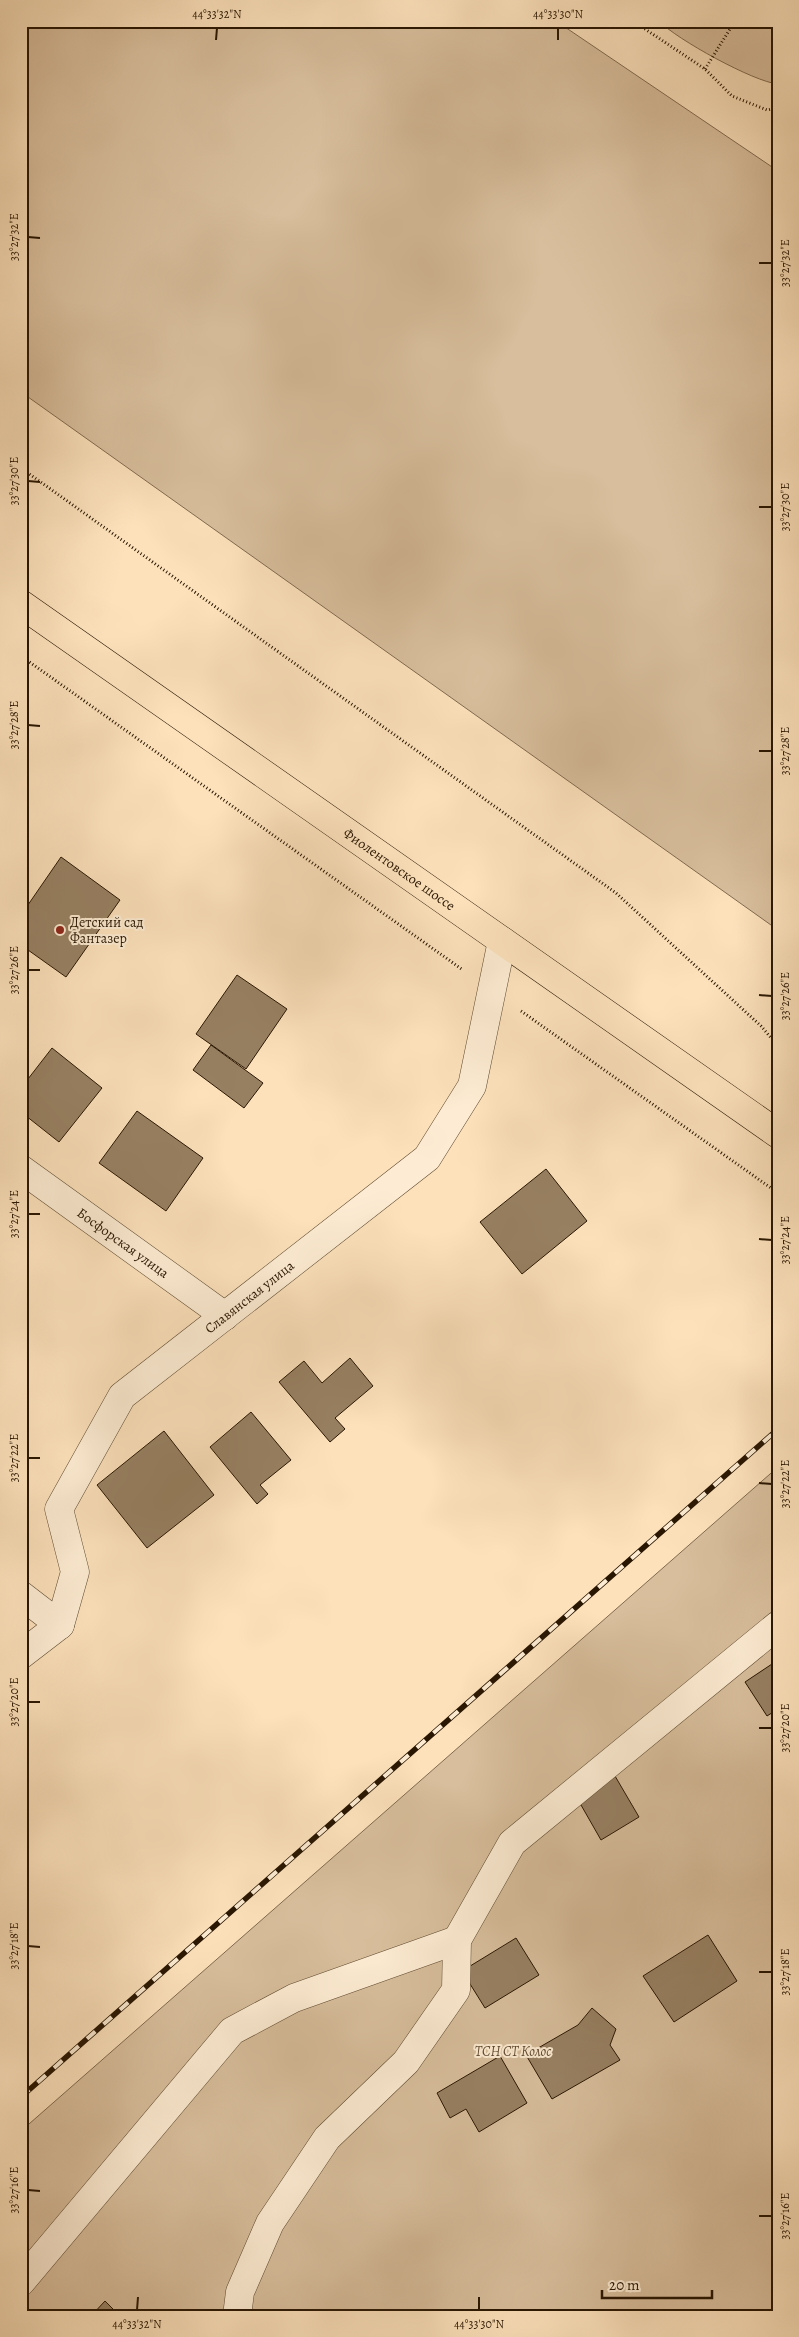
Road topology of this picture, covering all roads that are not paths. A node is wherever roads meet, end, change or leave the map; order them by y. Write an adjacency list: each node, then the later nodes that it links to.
1 (21, 604): 2 (main road, Фиолентовское шоссе)
2 (502, 940): 3 (main road, Фиолентовское шоссе); 5 (street, Славянская улица)
3 (778, 1134)
4 (21, 1169): 5 (street, Босфорская улица)
5 (225, 1316): 7 (street, Славянская улица)
6 (21, 1595): 7 (street)
7 (60, 1625): 9 (street)
8 (778, 1625): 10 (street)
9 (21, 1655)
10 (457, 1940): 11 (street); 12 (street)
11 (21, 2282)
12 (238, 2316)

